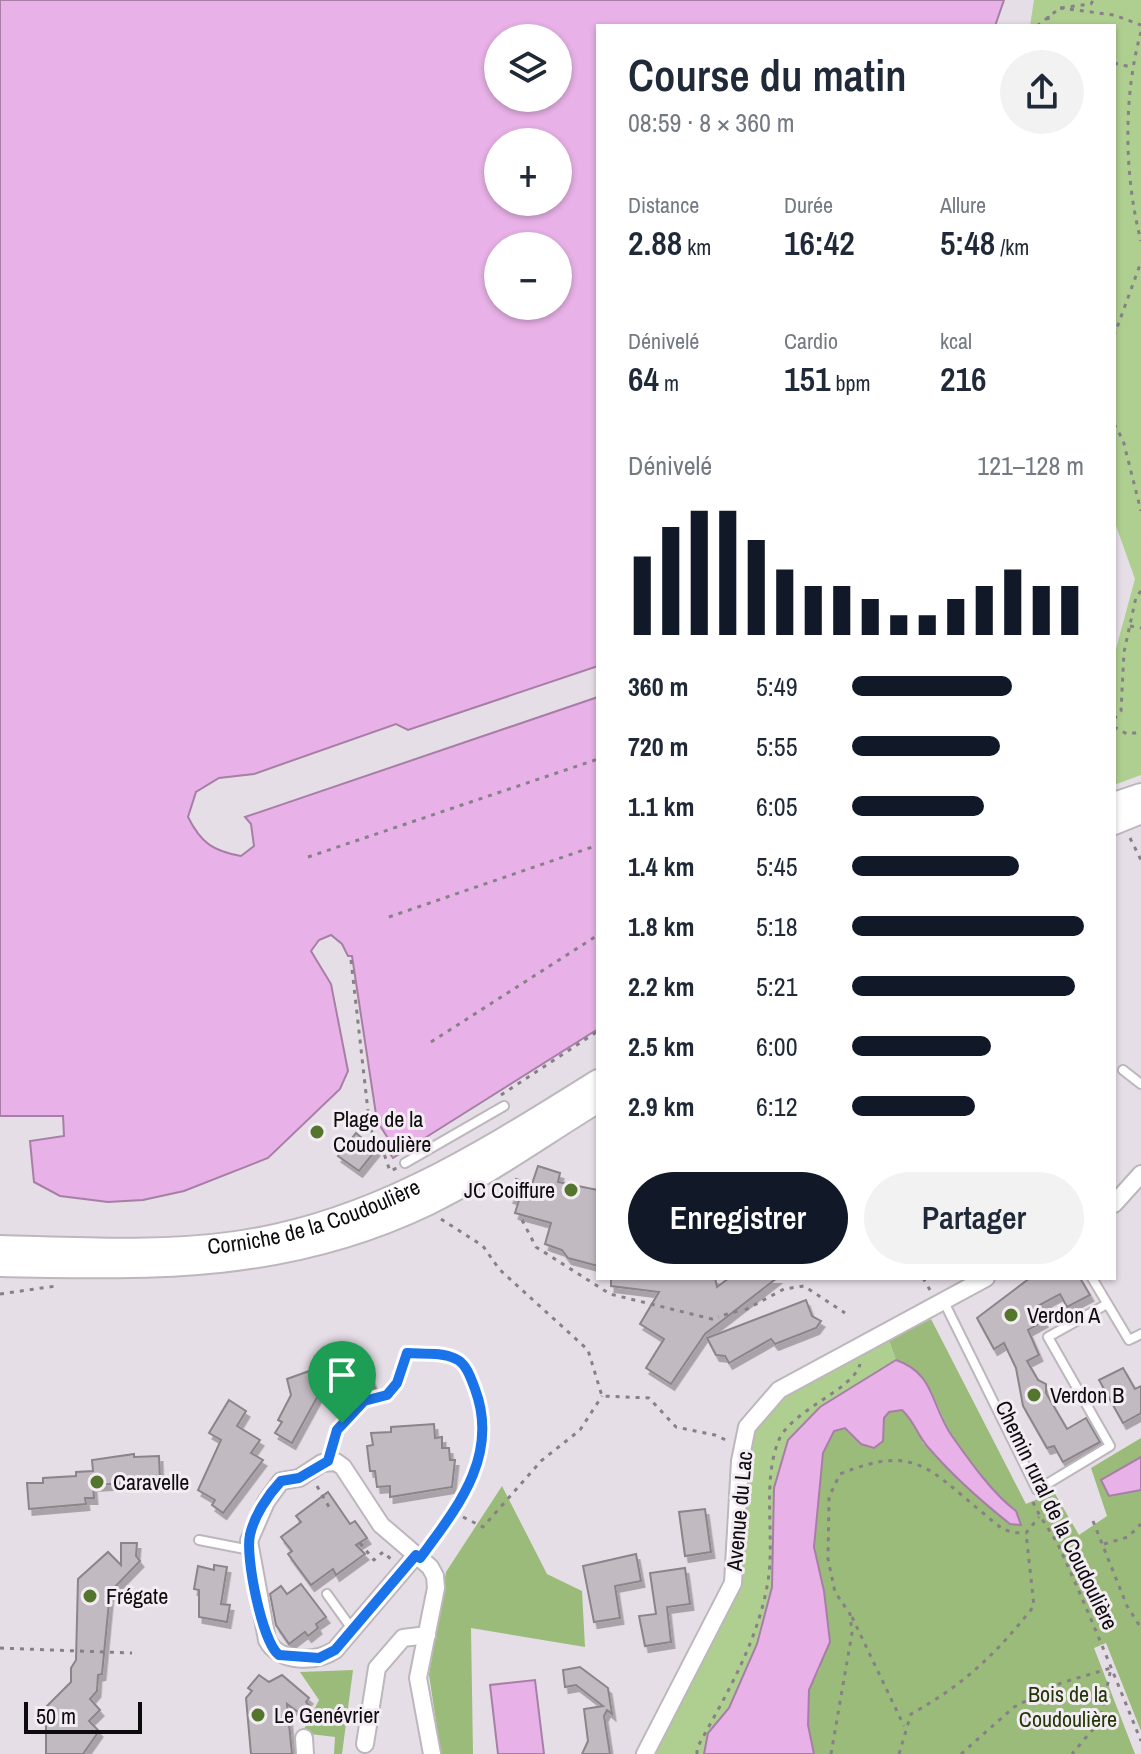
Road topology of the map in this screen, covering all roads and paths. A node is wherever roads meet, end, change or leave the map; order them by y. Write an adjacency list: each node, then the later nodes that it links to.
1 (1093, 0): 2 (path)
2 (1060, 8): 3 (path); 6 (path)
3 (1048, 16): 4 (path); 5 (path)
4 (1039, 24)
5 (1049, 24)
6 (1141, 25)
7 (1141, 32): 8 (path)
8 (1139, 45): 10 (path)
9 (1116, 63): 10 (path)
10 (1131, 67): 11 (path)
11 (1141, 241)
12 (1141, 262): 13 (path)
13 (1116, 331)
14 (1116, 428): 15 (path)
15 (1141, 511)
16 (1141, 591): 17 (path)
17 (1130, 626): 18 (path); 19 (path)
18 (1141, 628)
19 (1116, 717)
20 (1116, 728): 21 (path)
21 (1141, 732)
22 (596, 760): 26 (path)
23 (1141, 795): 24 (main road)
24 (1123, 815): 27 (path)
25 (596, 846): 28 (path)
26 (308, 857)
27 (1141, 860)
28 (389, 917)
29 (596, 936): 32 (path)
30 (351, 960): 40 (path)
31 (596, 1032): 38 (path)
32 (431, 1042)
33 (1123, 1070): 35 (lane)
34 (596, 1083): 39 (main road, Corniche de la Coudoulière)
35 (1141, 1084)
36 (596, 1102): 39 (main road, Corniche de la Coudoulière)
37 (504, 1106): 38 (lane)
38 (487, 1116): 40 (lane)
39 (524, 1137): 43 (main road, Corniche de la Coudoulière); 45 (main road, Corniche de la Coudoulière)
40 (405, 1163)
41 (1141, 1174): 42 (street)
42 (1116, 1202)
43 (428, 1204): 46 (main road, Corniche de la Coudoulière); 57 (path)
44 (522, 1220): 52 (path)
45 (0, 1247)
46 (0, 1265)
47 (983, 1280): 49 (street, Avenue du Lac)
48 (1093, 1280): 50 (lane)
49 (941, 1304): 50 (lane); 55 (street, Avenue du Lac)
50 (1107, 1304): 54 (lane)
51 (745, 1310): 53 (path)
52 (738, 1311)
53 (845, 1313)
54 (1141, 1334)
55 (854, 1351): 59 (street, Avenue du Lac); 88 (path)
56 (407, 1353): 58 (path); 73 (lane)
57 (602, 1396): 59 (path); 64 (path)
58 (355, 1413): 60 (lane)
59 (742, 1449): 87 (street, Avenue du Lac)
60 (328, 1461): 61 (street); 73 (street)
61 (310, 1472): 63 (path); 72 (street)
62 (1033, 1503): 65 (path, Chemin rural de la Coudoulière)
63 (329, 1507)
64 (453, 1513)
65 (1039, 1517): 68 (path); 82 (path, Chemin rural de la Coudoulière)
66 (1093, 1521): 71 (path)
67 (1141, 1524): 71 (path)
68 (1026, 1533): 76 (path); 83 (path)
69 (199, 1540): 72 (lane)
70 (360, 1543): 74 (path)
71 (1103, 1544): 77 (path)
72 (250, 1550): 78 (street)
73 (418, 1556): 74 (street); 79 (street)
74 (403, 1570): 78 (street)
75 (327, 1594): 78 (lane)
76 (850, 1614): 83 (path); 89 (path)
77 (1141, 1628)
78 (352, 1630)
79 (427, 1635): 85 (street); 86 (street)
80 (0, 1648): 81 (path)
81 (132, 1653)
82 (1111, 1668): 84 (path, Chemin rural de la Coudoulière); 91 (path); 92 (path)
83 (905, 1728): 90 (path)
84 (1141, 1741)
85 (365, 1744)
86 (432, 1754)
87 (645, 1754)
88 (697, 1754)
89 (831, 1754)
90 (899, 1754)
91 (961, 1754)
92 (1072, 1754)

